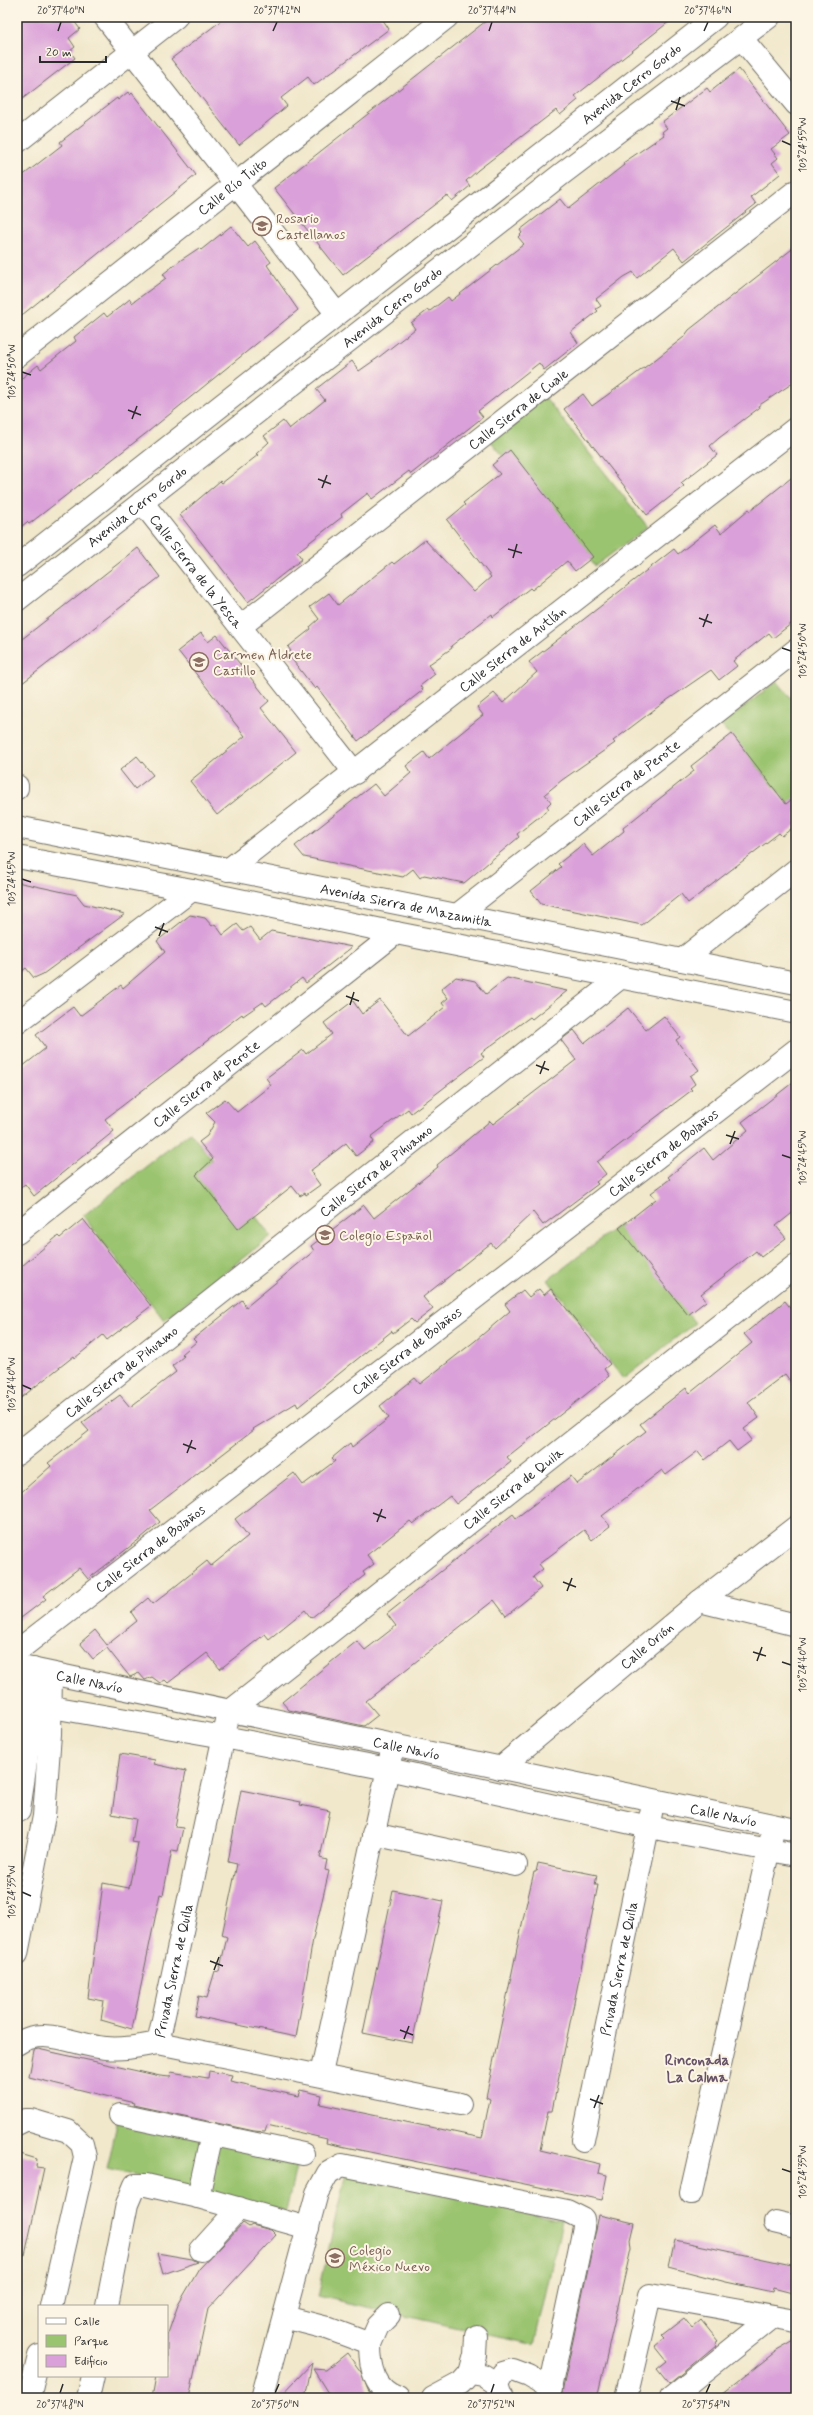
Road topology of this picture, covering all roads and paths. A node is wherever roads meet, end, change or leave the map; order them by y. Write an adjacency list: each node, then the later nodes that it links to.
1 (105, 17): 7 (street)
2 (176, 17): 7 (street)
3 (447, 17): 12 (street, Calle Río Tuito)
4 (716, 17): 10 (street, Avenida Cerro Gordo)
5 (769, 17): 6 (street, Avenida Cerro Gordo)
6 (742, 38): 8 (street); 11 (street, Avenida Cerro Gordo)
7 (132, 52): 9 (street); 12 (street)
8 (796, 104)
9 (17, 142)
10 (544, 151): 11 (street); 14 (street, Avenida Cerro Gordo)
11 (563, 172): 17 (street, Avenida Cerro Gordo)
12 (236, 184): 14 (street); 15 (street, Calle Río Tuito)
13 (796, 191): 20 (street, Calle Sierra de Cuale)
14 (337, 314): 18 (street, Avenida Cerro Gordo)
15 (17, 356)
16 (796, 428): 22 (street, Calle Sierra de Autlán)
17 (142, 502): 19 (street, Avenida Cerro Gordo); 20 (street, Calle Sierra de la Yesca)
18 (17, 566)
19 (17, 600)
20 (241, 626): 22 (street, Calle Sierra de la Yesca)
21 (796, 650): 28 (street, Calle Sierra de Perote)
22 (355, 773): 25 (street, Calle Sierra de Autlán)
23 (17, 827): 25 (street, Avenida Sierra de Mazamitla)
24 (17, 857): 27 (street, Avenida Sierra de Mazamitla)
25 (228, 870): 28 (street, Avenida Sierra de Mazamitla)
26 (796, 870): 32 (street)
27 (192, 890): 30 (street, Avenida Sierra de Mazamitla); 36 (street)
28 (456, 916): 29 (street, Avenida Sierra de Mazamitla)
29 (510, 926): 31 (street); 32 (street, Avenida Sierra de Mazamitla)
30 (396, 933): 31 (street, Avenida Sierra de Mazamitla); 38 (street, Calle Sierra de Perote)
31 (505, 953): 33 (street, Avenida Sierra de Mazamitla)
32 (682, 960): 34 (street, Avenida Sierra de Mazamitla)
33 (621, 976): 35 (street, Avenida Sierra de Mazamitla); 40 (street, Calle Sierra de Pihuamo)
34 (796, 983)
35 (796, 1012)
36 (17, 1023)
37 (796, 1050): 44 (street, Calle Sierra de Bolaños)
38 (17, 1234)
39 (796, 1265): 47 (street, Calle Sierra de Quila)
40 (17, 1454)
41 (796, 1527): 42 (street, Calle Orión)
42 (700, 1601): 43 (street); 50 (street, Calle Orión)
43 (796, 1625)
44 (17, 1651)
45 (34, 1670): 46 (street); 47 (street, Calle Navío)
46 (33, 1704): 48 (street, Calle Navío); 53 (street); 54 (street)
47 (229, 1712): 48 (street, Privada Sierra de Quila); 49 (street, Calle Navío)
48 (224, 1737): 51 (street, Calle Navío); 63 (street, Privada Sierra de Quila)
49 (394, 1746): 50 (street, Calle Navío); 51 (street)
50 (500, 1768): 52 (street, Calle Navío)
51 (388, 1769): 56 (street, Calle Navío); 58 (street)
52 (654, 1798): 55 (street, Calle Navío); 56 (street, Privada Sierra de Quila)
53 (18, 1811): 54 (street)
54 (44, 1816): 62 (street)
55 (775, 1825): 57 (street, Calle Navío); 59 (street)
56 (649, 1827): 59 (street, Calle Navío); 70 (street, Privada Sierra de Quila)
57 (796, 1830)
58 (373, 1834): 61 (street); 65 (street)
59 (769, 1850): 60 (street, Calle Navío); 72 (street)
60 (796, 1855)
61 (516, 1866)
62 (18, 1945)
63 (158, 2043): 64 (street); 65 (street, Privada Sierra de Quila)
64 (17, 2044)
65 (321, 2074): 66 (street, Privada Sierra de Quila)
66 (460, 2104)
67 (120, 2115): 69 (street)
68 (17, 2124): 77 (street)
69 (212, 2134): 71 (street); 73 (street)
70 (583, 2140)
71 (303, 2154)
72 (691, 2193)
73 (198, 2197): 74 (street); 78 (street)
74 (238, 2208): 75 (street); 76 (street)
75 (308, 2228): 81 (street); 89 (street)
76 (201, 2250)
77 (51, 2305)
78 (106, 2305)
79 (389, 2315): 84 (street)
80 (772, 2317): 82 (street); 95 (street); 96 (street)
81 (284, 2318): 84 (street); 92 (street)
82 (796, 2321)
83 (476, 2336): 86 (street)
84 (370, 2344): 93 (street)
85 (38, 2360): 90 (street)
86 (470, 2373): 88 (street); 94 (street)
87 (93, 2377): 91 (street)
88 (500, 2391): 89 (street)
89 (550, 2394)
90 (29, 2398)
91 (88, 2398)
92 (262, 2398)
93 (399, 2398)
94 (433, 2398)
95 (626, 2398)
96 (671, 2398)

